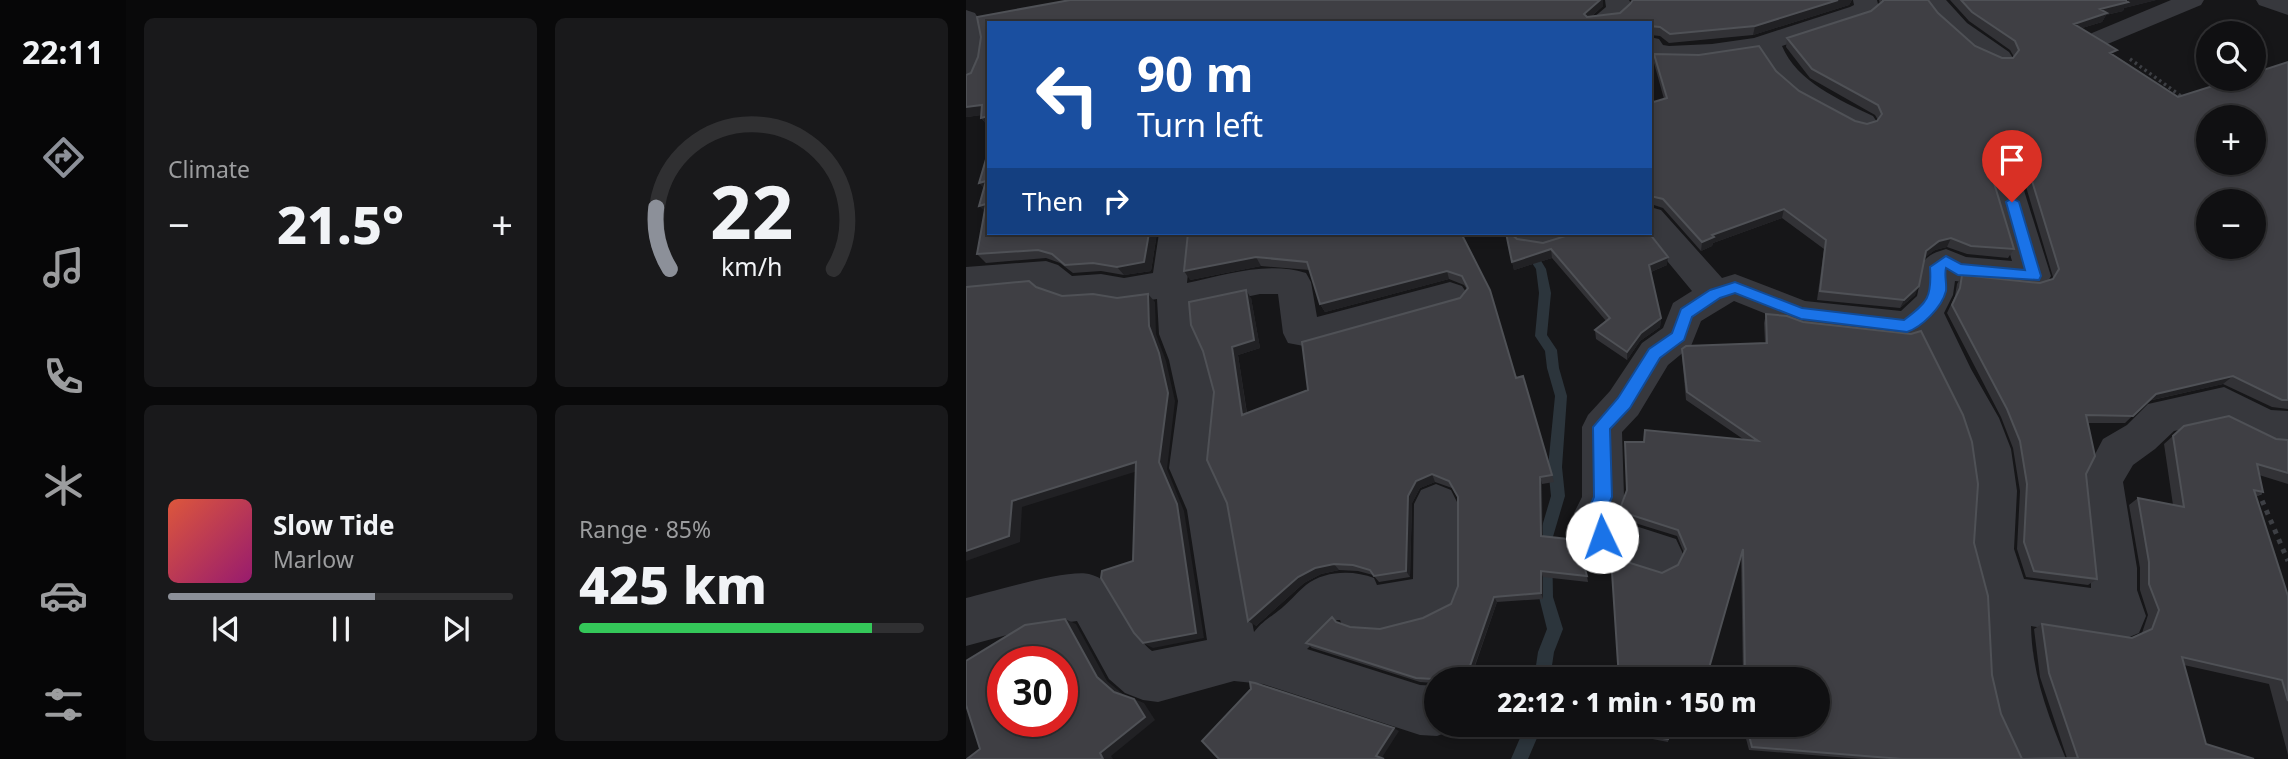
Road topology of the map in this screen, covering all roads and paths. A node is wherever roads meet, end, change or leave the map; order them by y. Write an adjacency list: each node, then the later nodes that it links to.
1 (967, 0): 6 (street)
2 (1865, 0): 10 (street)
3 (1933, 0): 12 (street)
4 (2192, 0): 9 (street)
5 (2268, 0): 7 (street)
6 (966, 6)
7 (2288, 8)
8 (966, 19): 13 (street)
9 (2101, 38)
10 (1768, 42): 11 (street); 14 (street)
11 (1652, 48)
12 (2000, 58)
13 (966, 75)
14 (1863, 122)
15 (2005, 181): 24 (street)
16 (1652, 220): 22 (street)
17 (1175, 235): 21 (street)
18 (1527, 235): 19 (street)
19 (1553, 235)
20 (966, 281): 21 (street)
21 (1172, 292): 23 (street); 31 (street)
22 (1715, 294): 24 (street); 27 (street)
23 (1450, 295)
24 (1926, 312): 29 (street)
25 (2277, 427): 28 (path); 29 (street)
26 (1436, 504): 31 (street)
27 (1660, 554)
28 (2288, 561)
29 (2007, 601): 33 (street)
30 (966, 622): 31 (street)
31 (1249, 659): 32 (street)
32 (1424, 710)
33 (2040, 759)

